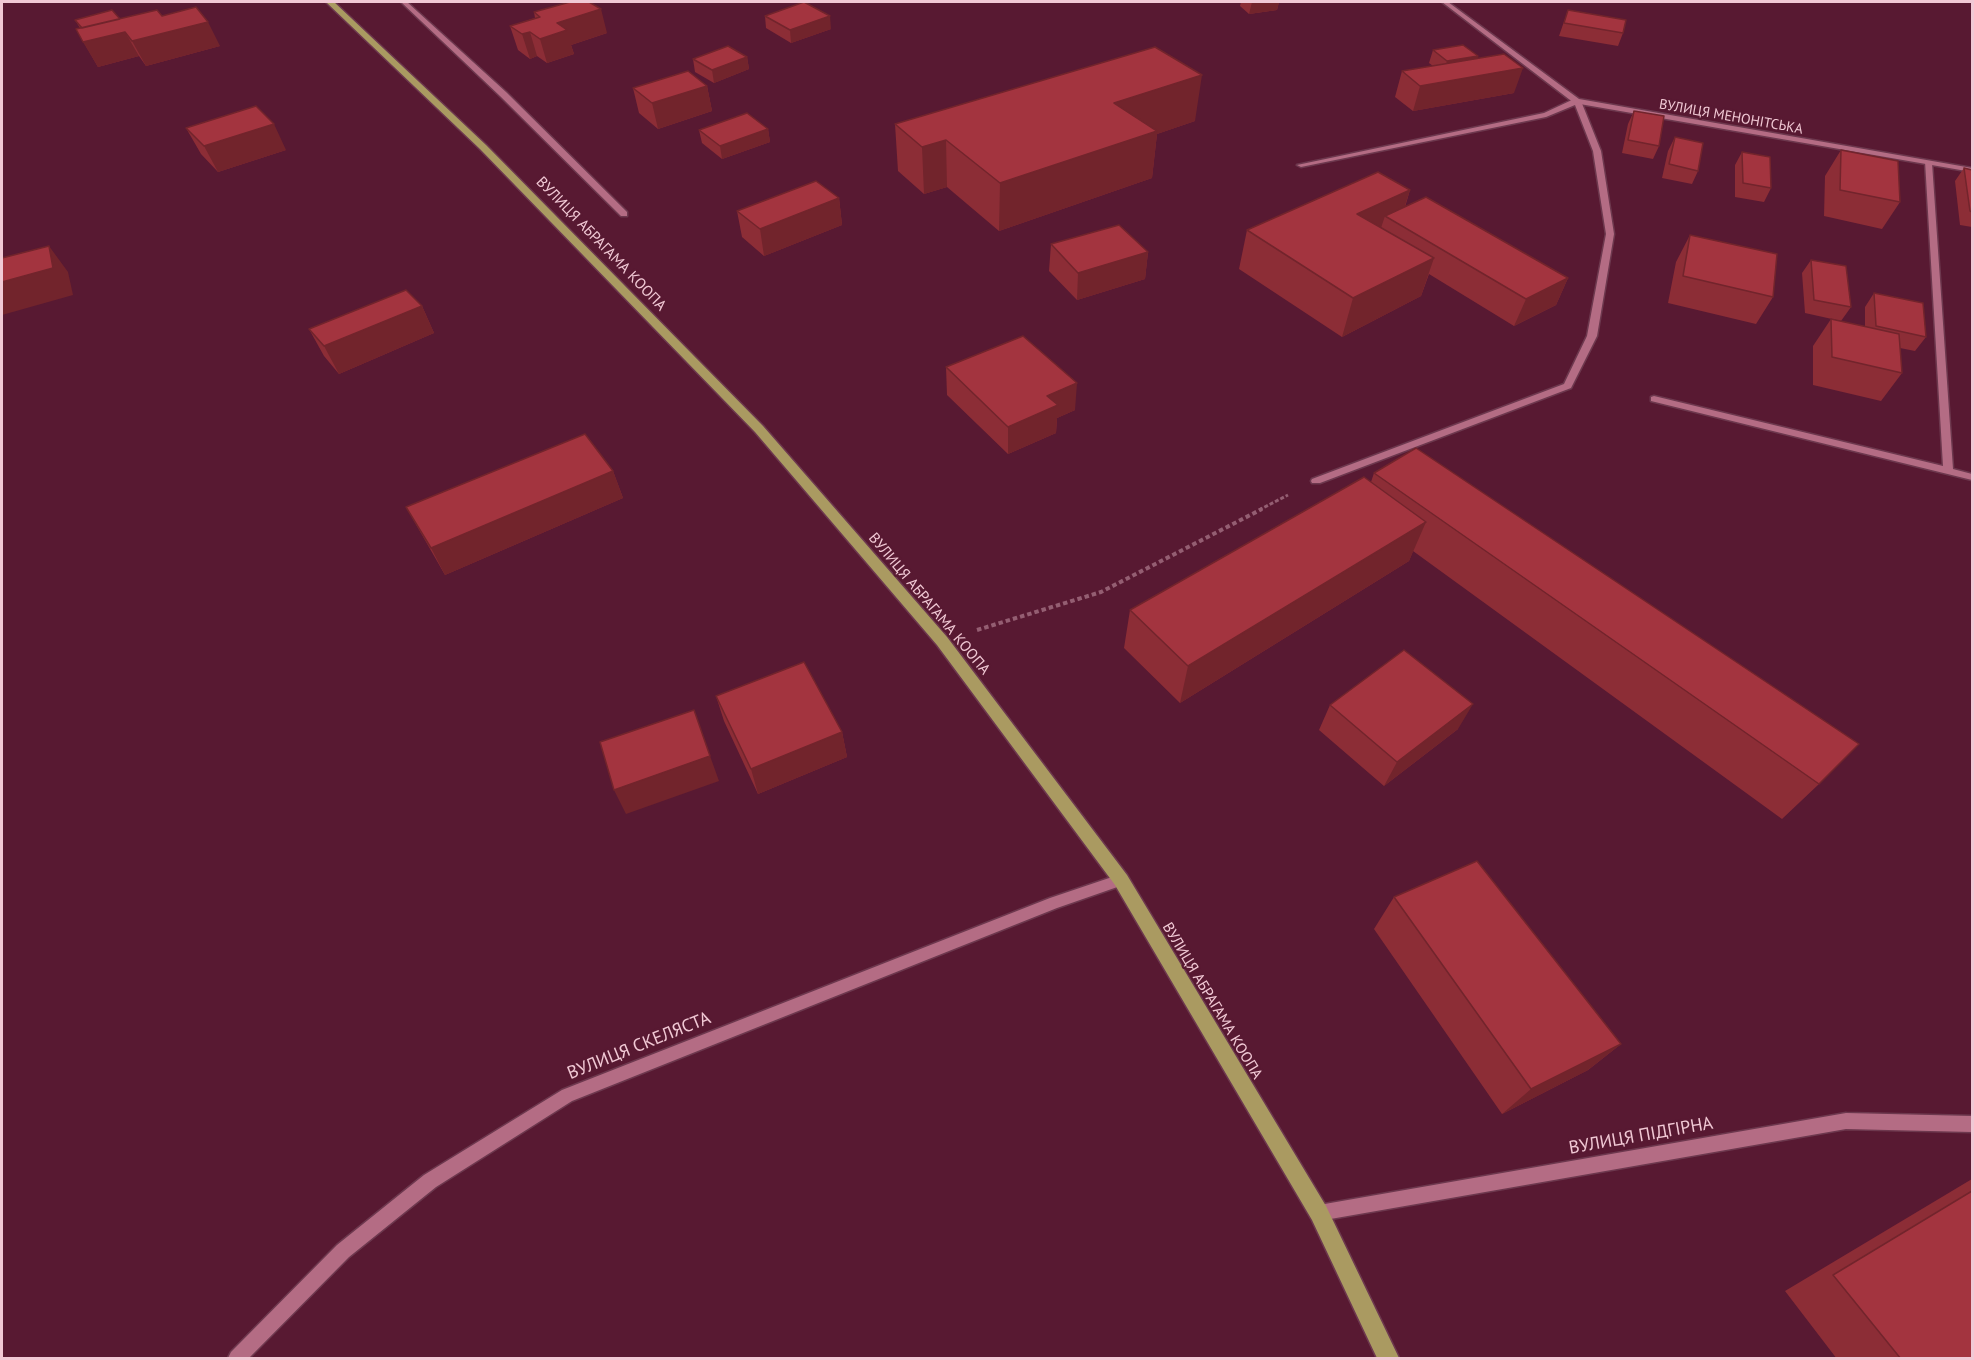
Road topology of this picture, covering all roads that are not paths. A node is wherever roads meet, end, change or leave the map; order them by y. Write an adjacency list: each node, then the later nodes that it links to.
1 (330, 2): 13 (main road, ВУЛИЦЯ АБРАГАМА КООПА)
2 (404, 2): 8 (street)
3 (1445, 2): 4 (street, ВУЛИЦЯ МЕНОНІТСЬКА)
4 (1577, 101): 5 (street, ВУЛИЦЯ МЕНОНІТСЬКА); 6 (street); 12 (street)
5 (1928, 163): 7 (street, ВУЛИЦЯ МЕНОНІТСЬКА); 10 (street)
6 (1301, 165)
7 (1972, 170)
8 (624, 214)
9 (1654, 399): 10 (street)
10 (1948, 469): 11 (street)
11 (1972, 477)
12 (1316, 481)
13 (1121, 880): 15 (main road, ВУЛИЦЯ АБРАГАМА КООПА); 16 (street, ВУЛИЦЯ СКЕЛЯСТА)
14 (1972, 1124): 15 (street, ВУЛИЦЯ ПІДГІРНА)
15 (1319, 1213): 17 (main road, ВУЛИЦЯ АБРАГАМА КООПА)
16 (237, 1359)
17 (1388, 1359)

